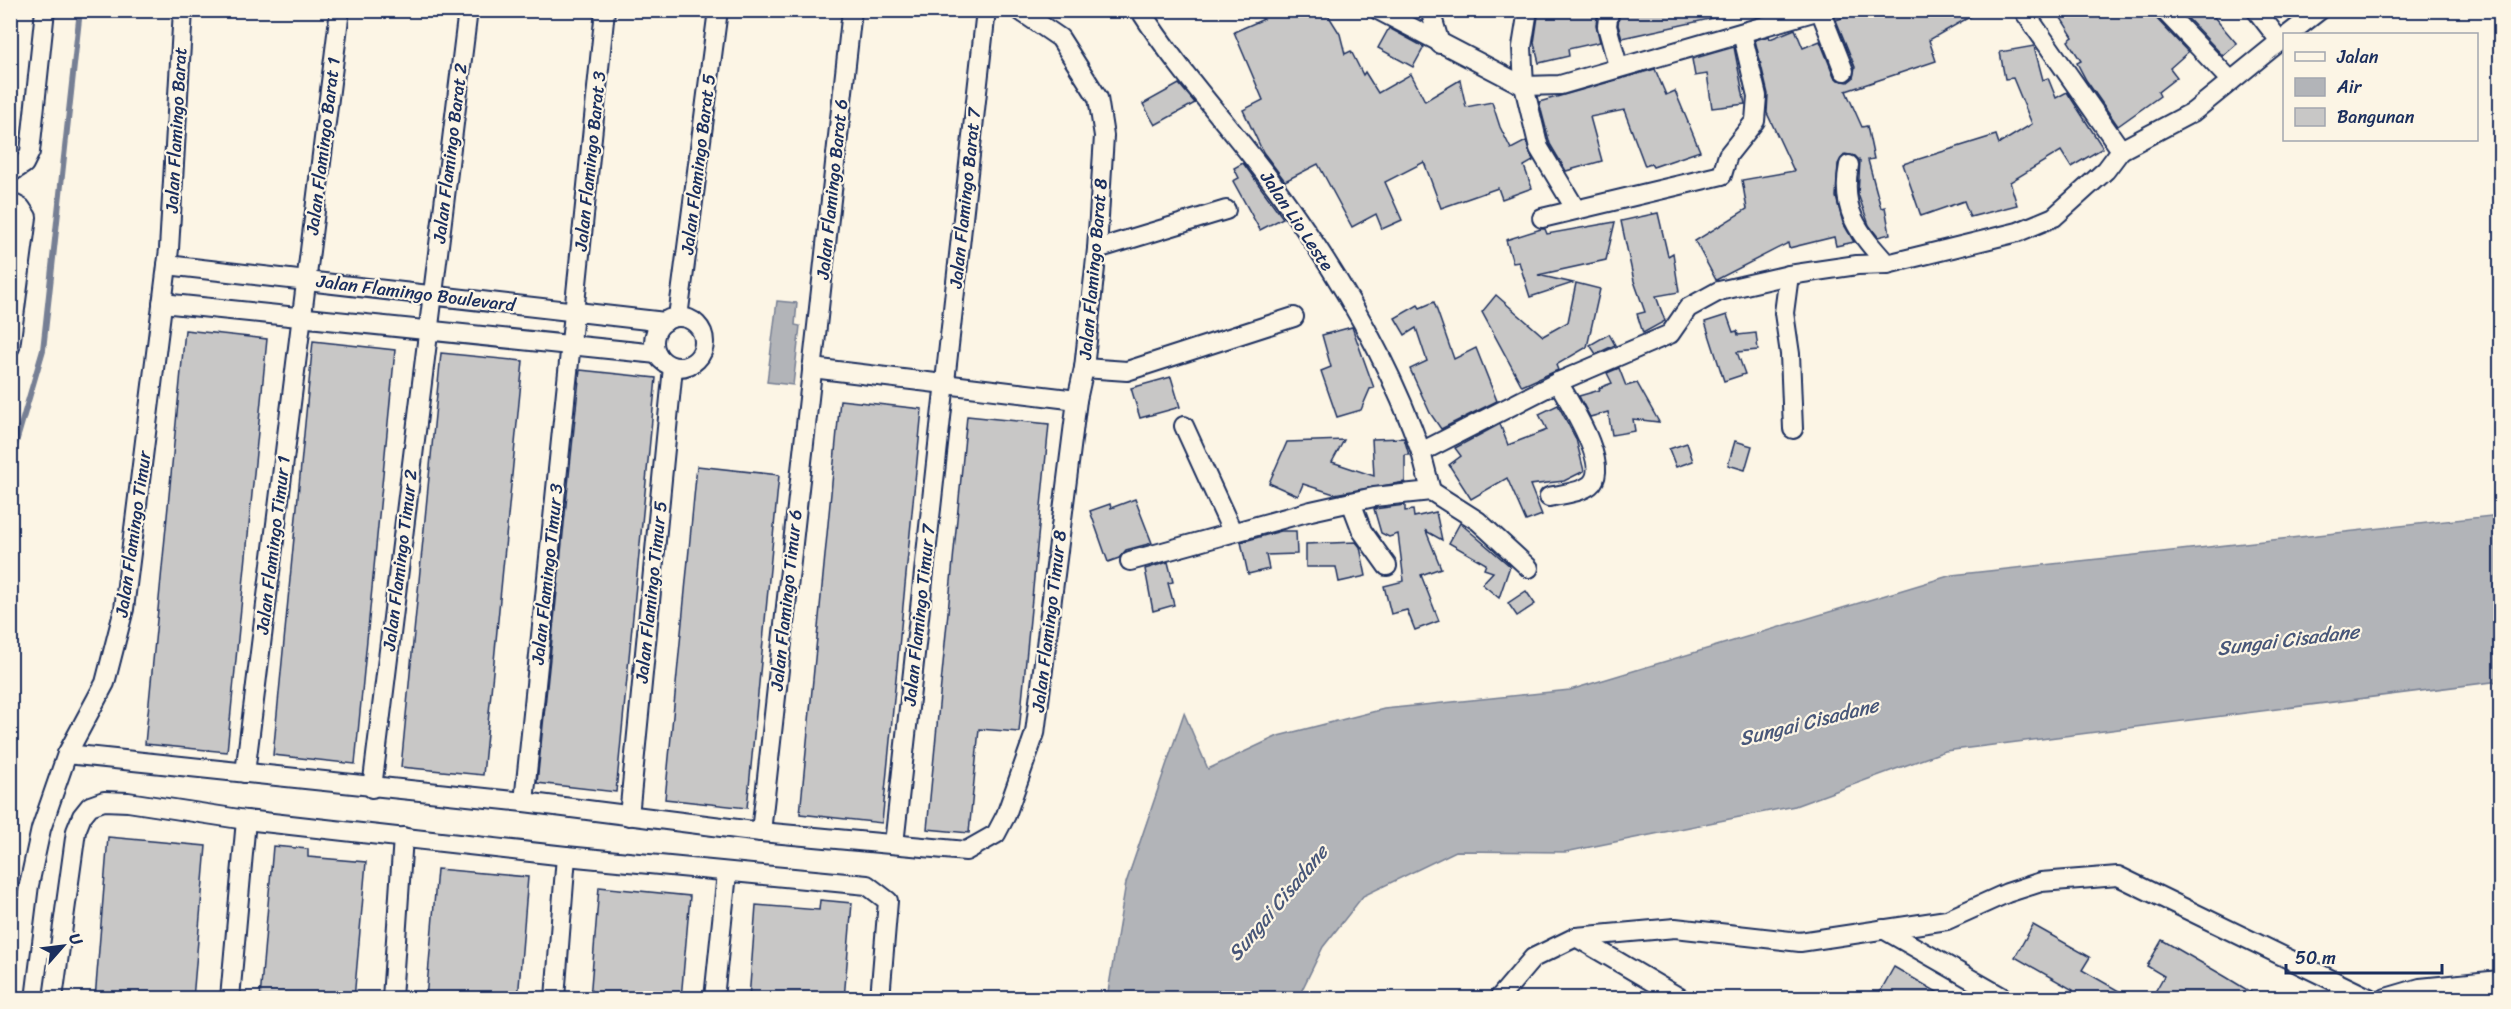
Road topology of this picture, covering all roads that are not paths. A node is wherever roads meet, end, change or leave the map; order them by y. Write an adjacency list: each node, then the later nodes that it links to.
1 (45, 10): 31 (street)
2 (183, 10): 37 (street, Jalan Flamingo Barat)
3 (340, 10): 40 (street, Jalan Flamingo Barat 1)
4 (468, 10): 41 (street, Jalan Flamingo Barat 2)
5 (605, 10): 43 (street, Jalan Flamingo Barat 3)
6 (718, 10): 46 (street, Jalan Flamingo Barat 5)
7 (852, 10): 52 (street, Jalan Flamingo Barat 6)
8 (986, 10): 55 (street, Jalan Flamingo Barat 7)
9 (1019, 10): 36 (street, Jalan Flamingo Barat 8)
10 (1140, 10): 59 (street, Jalan Lio Leste)
11 (1378, 10): 24 (street)
12 (1430, 10): 24 (street)
13 (1527, 10): 28 (street)
14 (1609, 10): 25 (street)
15 (1820, 10): 20 (street); 26 (street)
16 (2023, 10): 29 (street)
17 (2164, 10): 27 (street)
18 (2256, 10): 22 (street)
19 (2320, 10): 21 (street)
20 (1742, 33): 25 (street); 33 (street)
21 (2291, 33)
22 (2283, 36)
23 (2283, 40): 27 (street)
24 (1440, 44): 28 (street)
25 (1618, 66): 28 (street)
26 (1844, 71)
27 (2231, 81): 29 (street)
28 (1524, 86): 33 (street)
29 (2121, 150): 38 (street)
30 (1849, 165): 38 (street)
31 (17, 168)
32 (16, 205): 49 (street)
33 (1575, 208): 35 (street)
34 (1226, 210): 36 (street)
35 (1542, 218)
36 (1097, 249): 53 (street, Jalan Flamingo Barat 8)
37 (168, 257): 40 (street, Jalan Flamingo Boulevard); 42 (street, Jalan Flamingo Barat)
38 (1887, 264): 39 (street)
39 (1789, 275): 54 (street); 58 (street)
40 (306, 281): 41 (street, Jalan Flamingo Boulevard); 44 (street, Jalan Flamingo Barat 1)
41 (433, 295): 43 (street, Jalan Flamingo Boulevard); 47 (street, Jalan Flamingo Barat 2)
42 (162, 303): 44 (street, Jalan Flamingo Boulevard); 67 (street, Jalan Flamingo Timur)
43 (574, 311): 46 (street, Jalan Flamingo Boulevard); 48 (street, Jalan Flamingo Barat 3)
44 (302, 317): 47 (street, Jalan Flamingo Boulevard); 68 (street, Jalan Flamingo Timur 1)
45 (1294, 317): 53 (street)
46 (671, 320): 50 (street); 51 (street)
47 (428, 331): 48 (street, Jalan Flamingo Boulevard); 69 (street, Jalan Flamingo Timur 2)
48 (571, 345): 50 (street, Jalan Flamingo Boulevard); 70 (street, Jalan Flamingo Timur 3)
49 (10, 347)
50 (657, 354): 51 (street)
51 (674, 367): 71 (street, Jalan Flamingo Timur 5)
52 (812, 368): 55 (street); 73 (street, Jalan Flamingo Timur 6)
53 (1084, 368): 56 (street, Jalan Flamingo Barat 8)
54 (1558, 382): 59 (street); 61 (street)
55 (945, 386): 56 (street); 75 (street, Jalan Flamingo Timur 7)
56 (1077, 400): 75 (street, Jalan Flamingo Timur 8)
57 (1184, 426): 63 (street)
58 (1794, 429)
59 (1421, 452): 60 (street, Jalan Lio Leste)
60 (1431, 490): 62 (street); 66 (street)
61 (1549, 497)
62 (1351, 502): 63 (street); 65 (street)
63 (1232, 531): 64 (street)
64 (1130, 561)
65 (1387, 566)
66 (1529, 568)
67 (67, 754): 68 (street); 81 (street, Jalan Flamingo Timur)
68 (245, 773): 69 (street)
69 (372, 788): 70 (street)
70 (524, 802): 71 (street)
71 (629, 816): 73 (street)
72 (246, 820): 74 (street); 82 (street); 83 (street)
73 (761, 832): 75 (street)
74 (403, 837): 76 (street); 84 (street)
75 (894, 844)
76 (566, 856): 77 (street); 85 (street)
77 (727, 873): 86 (street); 87 (street)
78 (1884, 929): 79 (street); 90 (street); 91 (street)
79 (1576, 937): 88 (street); 89 (street)
80 (2500, 980): 92 (street)
81 (15, 999)
82 (53, 999)
83 (230, 999)
84 (392, 999)
85 (555, 999)
86 (714, 999)
87 (880, 999)
88 (1499, 999)
89 (1680, 999)
90 (2004, 999)
91 (2369, 999)
92 (2386, 999)

